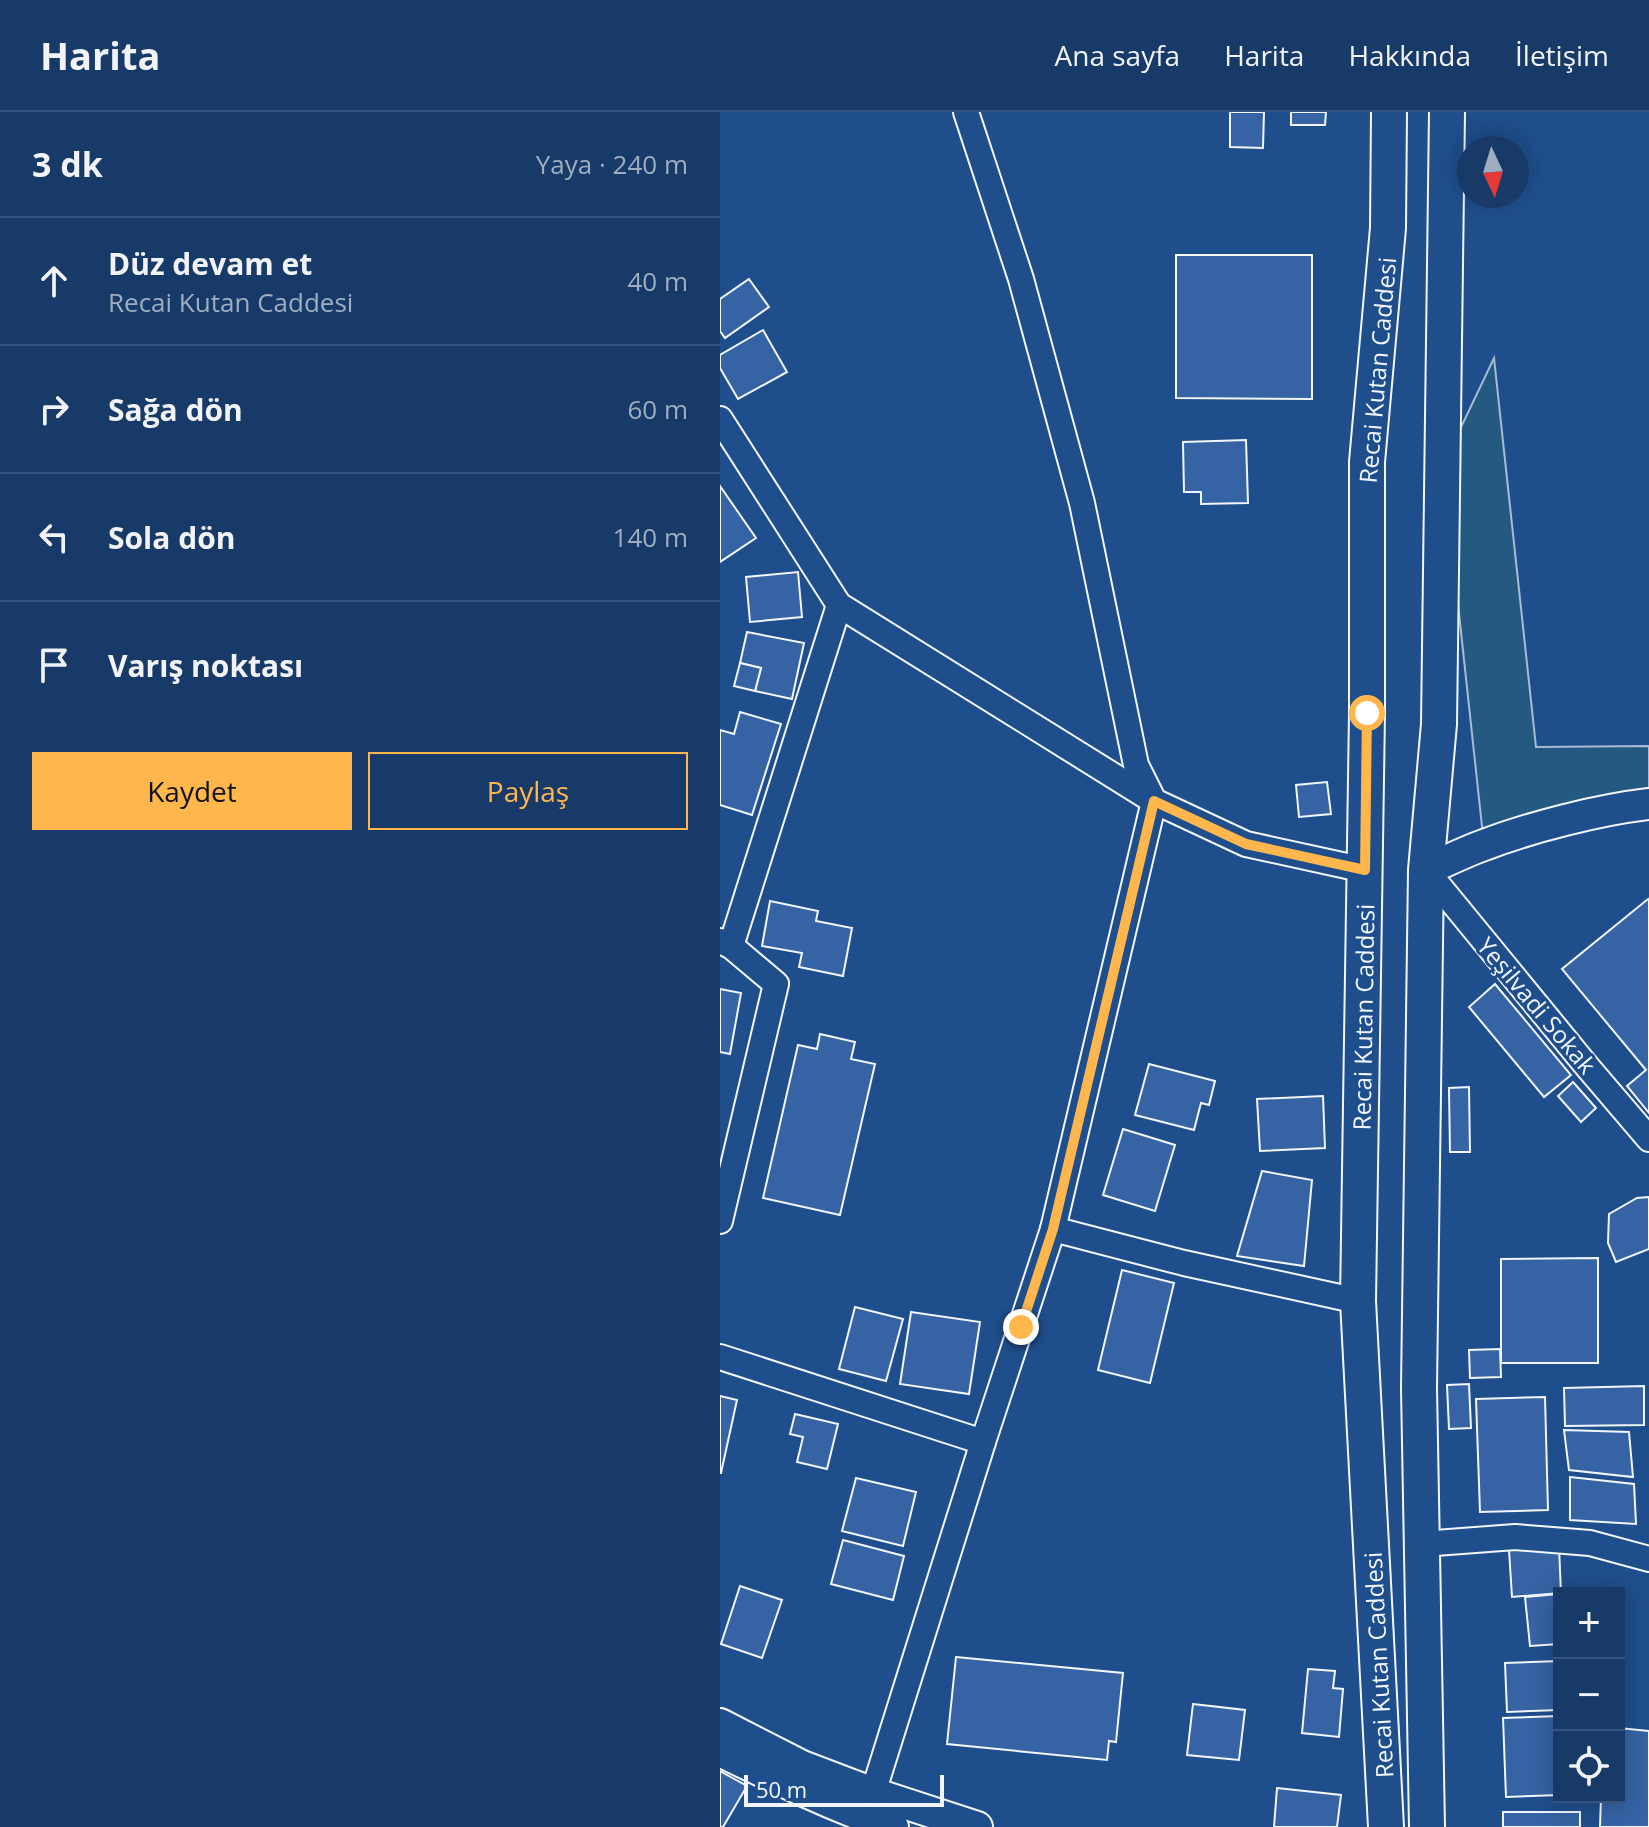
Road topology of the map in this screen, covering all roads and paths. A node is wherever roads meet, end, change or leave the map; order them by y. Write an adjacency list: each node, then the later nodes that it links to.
1 (966, 112): 6 (street)
2 (1389, 112): 8 (main road, Recai Kutan Caddesi)
3 (1447, 112): 9 (main road, Recai Kutan Caddesi)
4 (720, 419): 5 (street)
5 (839, 605): 6 (street); 10 (street)
6 (1154, 801): 8 (street); 13 (street)
7 (1649, 804): 9 (street)
8 (1365, 870): 14 (main road, Recai Kutan Caddesi)
9 (1426, 870): 11 (street, Yeşilvadi Sokak); 17 (main road, Recai Kutan Caddesi)
10 (726, 944): 12 (street)
11 (1649, 1139)
12 (720, 1221)
13 (1053, 1229): 14 (street); 16 (street)
14 (1358, 1301): 24 (main road, Recai Kutan Caddesi)
15 (720, 1357): 16 (street)
16 (983, 1442): 21 (street)
17 (1422, 1544): 18 (street); 25 (main road, Recai Kutan Caddesi)
18 (1649, 1559)
19 (720, 1724): 21 (street)
20 (720, 1751): 22 (street)
21 (873, 1793): 23 (street)
22 (893, 1827)
23 (977, 1827)
24 (1386, 1827)
25 (1427, 1827)

